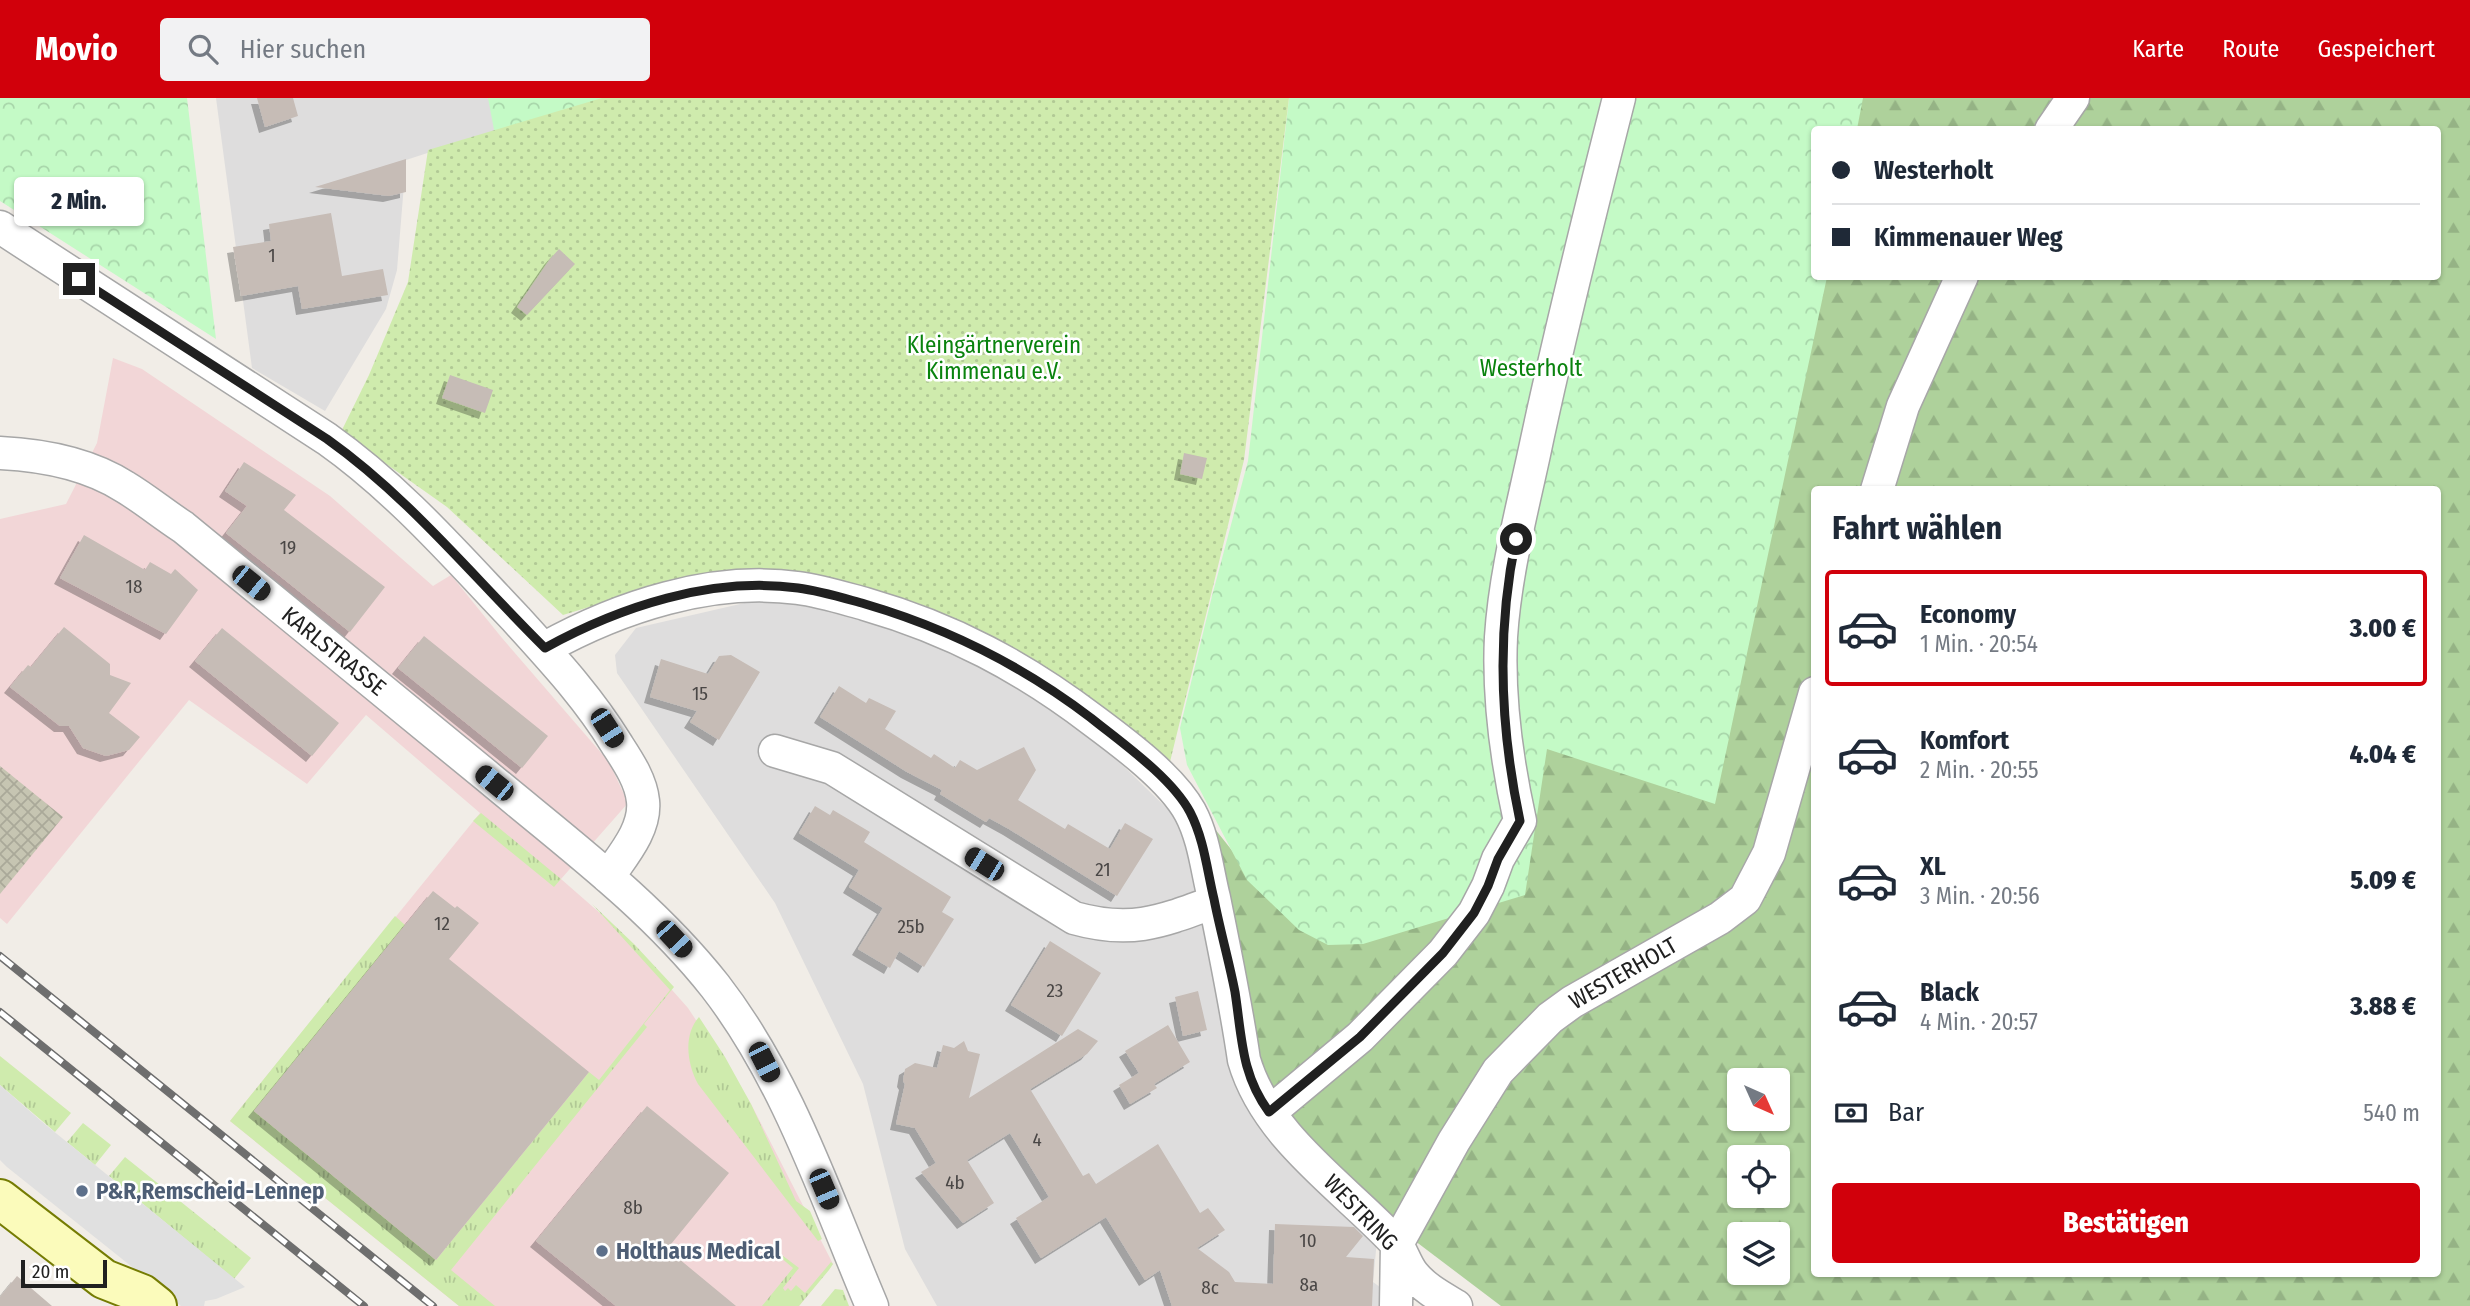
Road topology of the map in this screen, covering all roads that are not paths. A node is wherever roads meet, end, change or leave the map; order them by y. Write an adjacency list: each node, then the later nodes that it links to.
1 (1619, 98): 13 (street)
2 (2073, 98): 3 (street)
3 (2055, 126)
4 (0, 227): 8 (street)
5 (1960, 280): 7 (street)
6 (0, 453): 11 (street, KARLSTRASSE)
7 (1878, 486)
8 (545, 648): 11 (street); 12 (street, WESTRING)
9 (1811, 707): 15 (street, WESTERHOLT)
10 (775, 751): 12 (street)
11 (608, 877): 18 (street, KARLSTRASSE)
12 (1214, 902): 13 (street, WESTRING)
13 (1269, 1112): 15 (street, WESTRING)
14 (0, 1199): 16 (street)
15 (1397, 1244): 19 (street); 20 (street, WESTRING)
16 (114, 1292): 17 (street)
17 (157, 1306)
18 (872, 1306)
19 (1396, 1306)
20 (1456, 1306)

